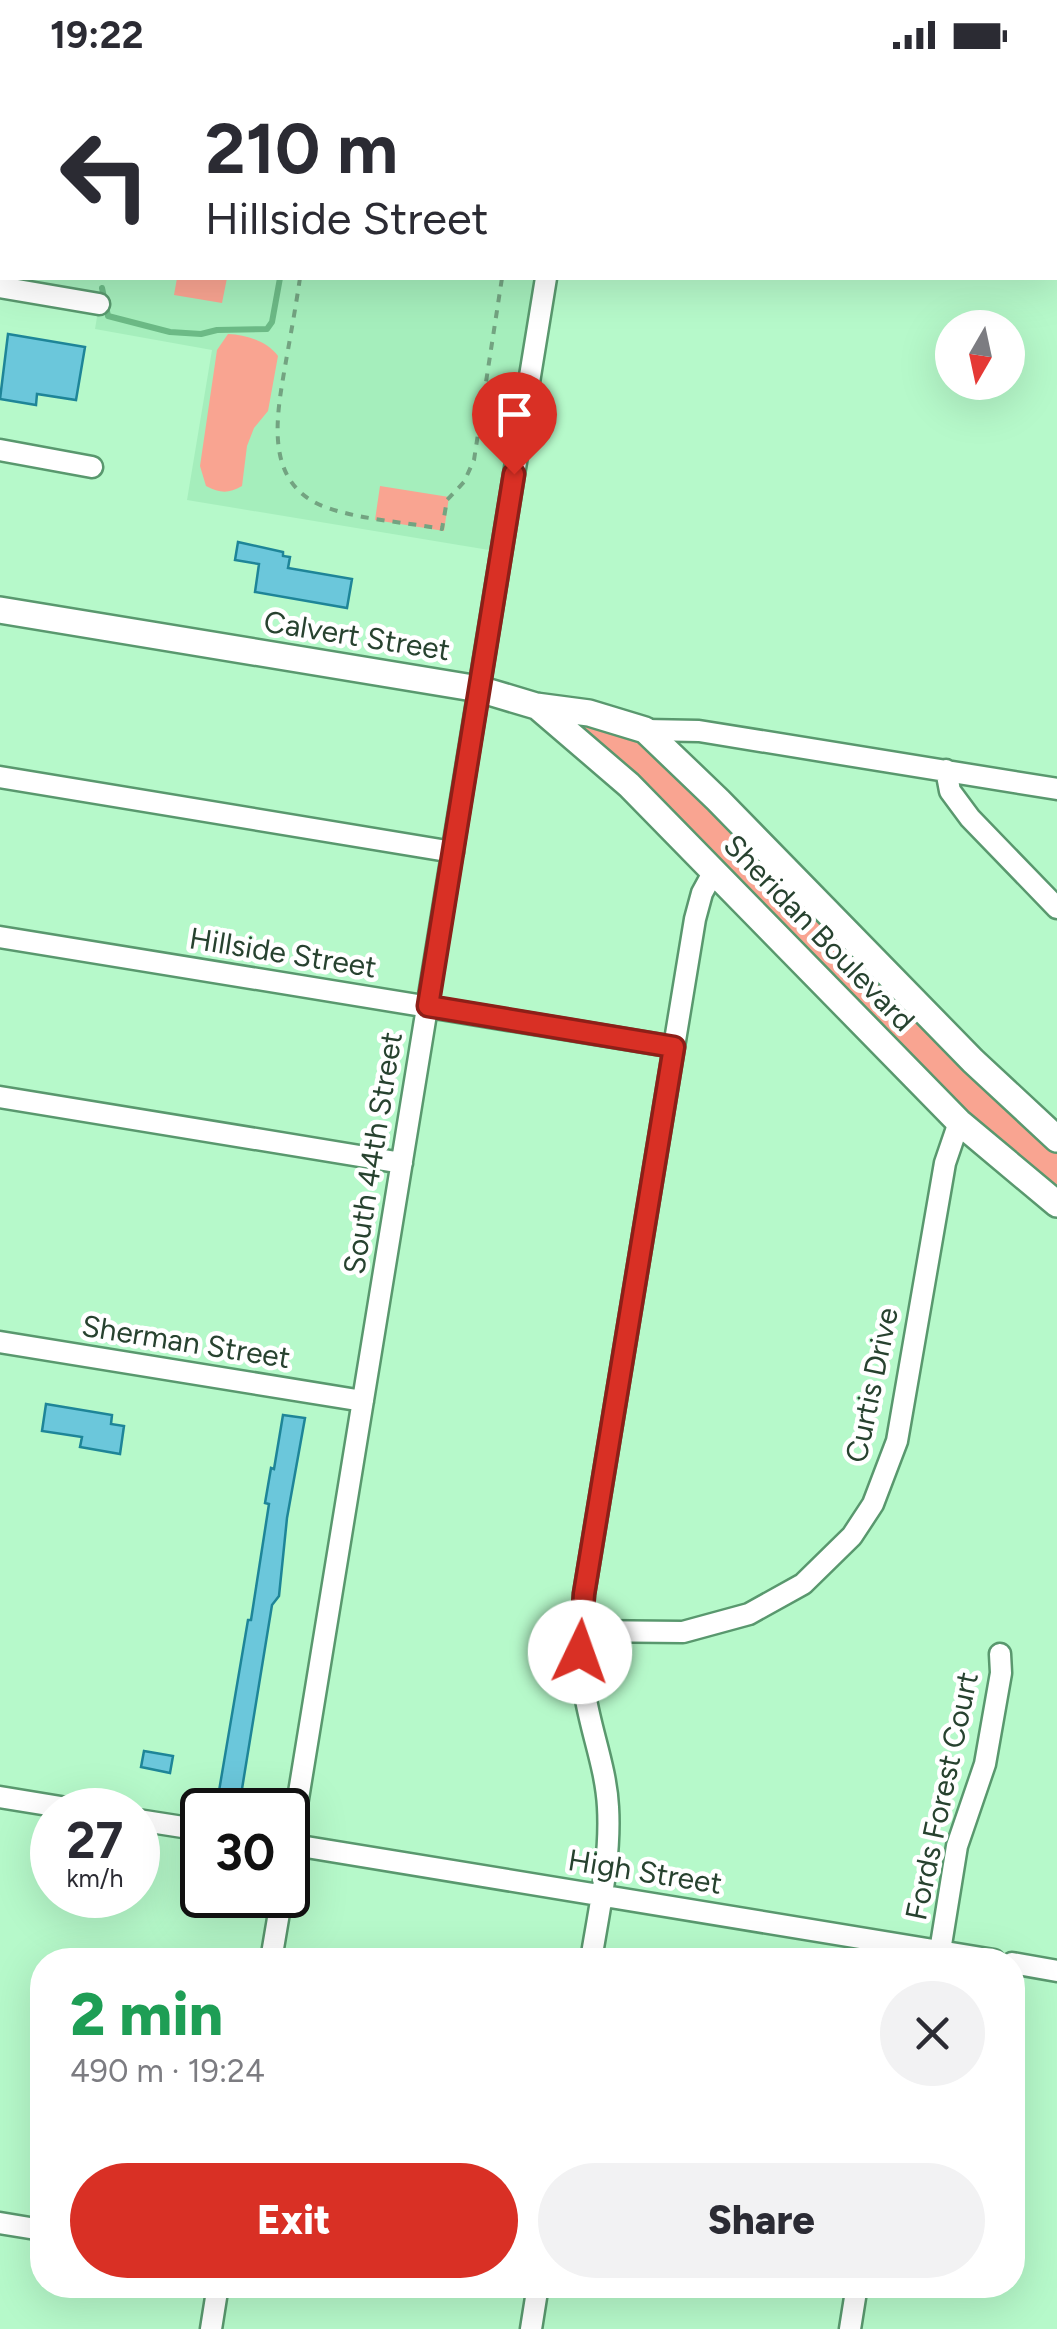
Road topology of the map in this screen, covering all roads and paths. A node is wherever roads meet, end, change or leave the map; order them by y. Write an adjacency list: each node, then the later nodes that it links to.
1 (300, 280): 2 (path)
2 (502, 280)
3 (546, 280): 9 (street, South 44th Street)
4 (0, 287): 5 (street)
5 (99, 304)
6 (0, 450): 7 (street)
7 (92, 467)
8 (0, 610): 9 (main road, Calvert Street)
9 (479, 690): 10 (main road, Calvert Street); 15 (street, South 44th Street)
10 (536, 706): 11 (main road, Calvert Street); 16 (main road, Sheridan Boulevard)
11 (645, 730): 12 (street, Calvert Street); 23 (main road, Sheridan Boulevard)
12 (946, 770): 14 (street, Calvert Street); 17 (street)
13 (0, 776): 15 (street)
14 (1057, 789)
15 (452, 852): 19 (street, South 44th Street)
16 (714, 872): 20 (street); 22 (main road, Sheridan Boulevard)
17 (1057, 908)
18 (0, 937): 19 (street, Hillside Street)
19 (428, 1006): 20 (street, Hillside Street); 24 (street, South 44th Street)
20 (674, 1047): 28 (street)
21 (0, 1097): 24 (street)
22 (959, 1122): 25 (main road, Sheridan Boulevard); 28 (street, Curtis Drive)
23 (1057, 1139)
24 (402, 1163): 27 (street, South 44th Street)
25 (1057, 1204)
26 (0, 1342): 27 (street, Sherman Street)
27 (363, 1401): 30 (street, South 44th Street)
28 (580, 1630): 34 (street)
29 (1000, 1654): 39 (street, Fords Forest Court)
30 (298, 1788)
31 (0, 1797): 32 (street)
32 (30, 1802)
33 (310, 1853): 34 (street, High Street)
34 (601, 1896): 37 (street); 38 (street, High Street)
35 (278, 1918): 36 (street)
36 (273, 1948)
37 (593, 1948)
38 (884, 1948)
39 (940, 1948)
40 (1025, 1965): 41 (street)
41 (1057, 1970)
42 (0, 2223): 43 (street)
43 (30, 2228)
44 (216, 2298): 47 (street)
45 (536, 2298): 48 (street)
46 (855, 2298): 49 (street)
47 (211, 2329)
48 (531, 2329)
49 (850, 2329)

